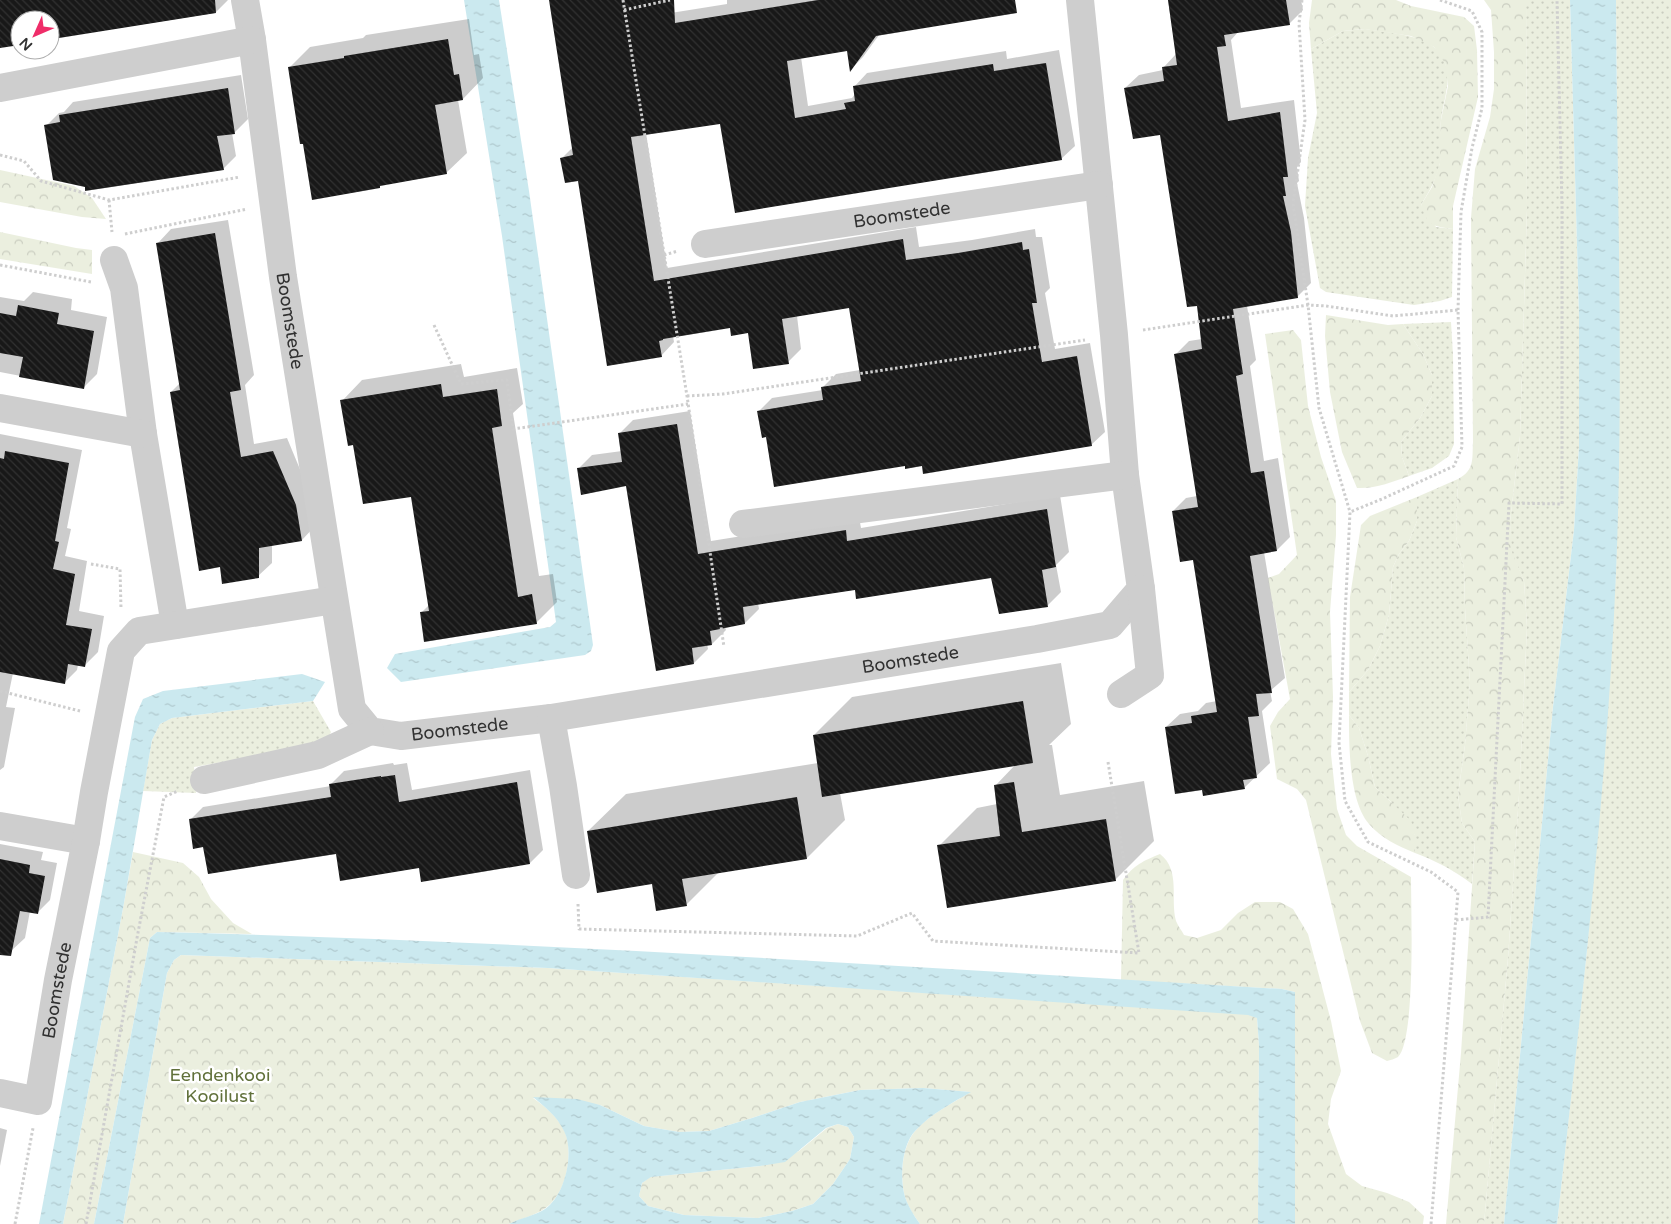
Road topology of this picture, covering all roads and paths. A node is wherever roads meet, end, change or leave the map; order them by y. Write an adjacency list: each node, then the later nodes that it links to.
1 (245, 0): 9 (street, Boomstede)
2 (623, 0): 8 (path)
3 (670, 0): 8 (path)
4 (1080, 0): 13 (street)
5 (1302, 0): 21 (path)
6 (1440, 0): 22 (path)
7 (1557, 0): 48 (path)
8 (624, 10): 25 (path)
9 (252, 40): 10 (street); 12 (street, Boomstede)
10 (0, 88)
11 (0, 155): 14 (path)
12 (268, 172): 14 (path); 15 (street, Boomstede)
13 (1100, 185): 17 (street, Boomstede); 24 (street)
14 (109, 200): 18 (path)
15 (273, 204): 16 (path); 34 (street, Boomstede)
16 (122, 234)
17 (705, 244)
18 (113, 248): 20 (street)
19 (0, 265): 20 (path)
20 (124, 288): 28 (street)
21 (1308, 305): 22 (path); 24 (path); 30 (path)
22 (1458, 310): 30 (path)
23 (434, 325): 26 (path)
24 (1114, 335): 25 (path); 29 (street)
25 (687, 396): 26 (path)
26 (688, 404): 37 (path)
27 (0, 408): 28 (street)
28 (143, 434): 35 (street)
29 (1125, 475): 31 (street); 33 (street)
30 (1350, 512): 48 (path)
31 (743, 524)
32 (91, 564): 36 (path)
33 (1140, 589): 39 (street); 41 (street, Boomstede)
34 (334, 600): 35 (street); 42 (street, Boomstede)
35 (175, 626): 36 (street)
36 (130, 641): 40 (street, Boomstede)
37 (724, 647)
38 (0, 691): 40 (path)
39 (1121, 694)
40 (108, 718): 46 (street, Boomstede)
41 (551, 718): 42 (street, Boomstede); 47 (street)
42 (370, 731): 44 (street)
43 (1108, 762): 47 (path)
44 (204, 780): 52 (path)
45 (0, 826): 46 (street)
46 (86, 841): 50 (street, Boomstede)
47 (576, 875)
48 (1455, 920): 53 (path)
49 (0, 1093): 50 (street)
50 (38, 1101): 51 (path)
51 (15, 1224)
52 (86, 1224)
53 (1431, 1224)

